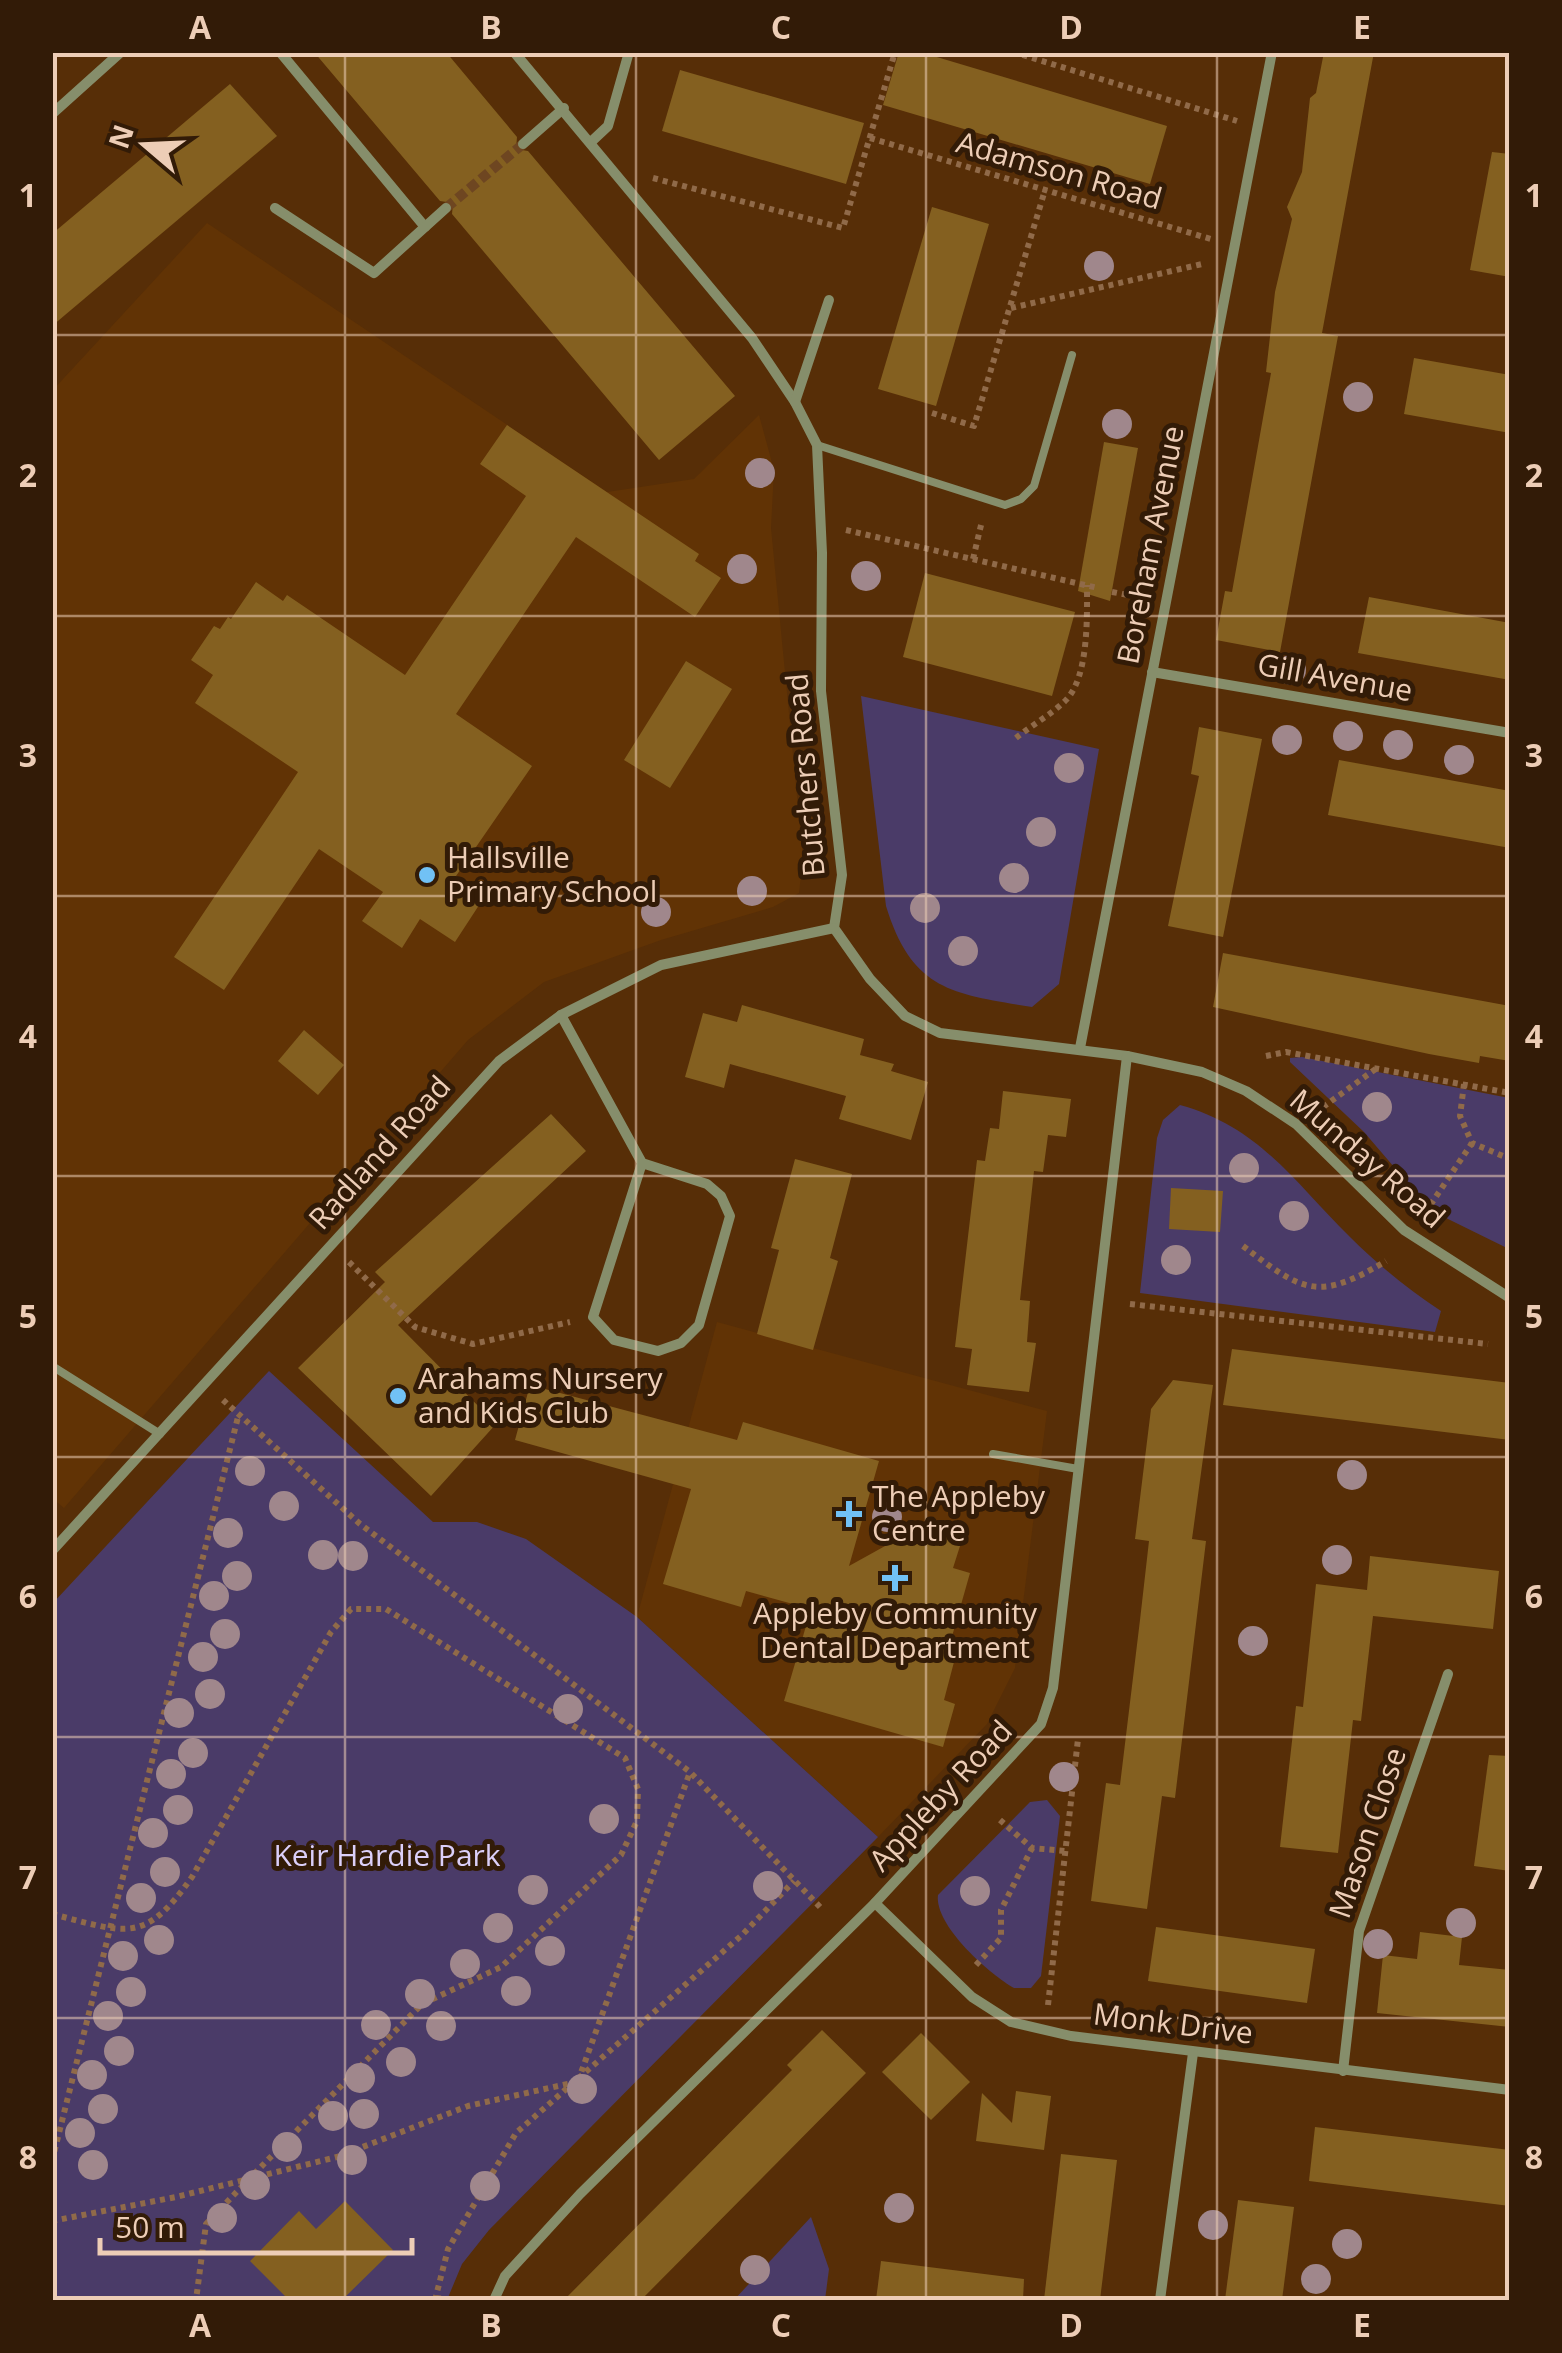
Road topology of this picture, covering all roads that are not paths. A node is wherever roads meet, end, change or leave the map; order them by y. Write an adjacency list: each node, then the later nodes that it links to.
1 (121, 52): 7 (street)
2 (280, 52): 12 (street)
3 (514, 52): 6 (street, Butchers Road)
4 (629, 52): 8 (street)
5 (1272, 52): 17 (street, Boreham Avenue)
6 (564, 108): 8 (street, Butchers Road); 9 (street)
7 (52, 114)
8 (592, 142): 15 (street, Butchers Road)
9 (523, 144)
10 (276, 208): 12 (street)
11 (446, 208): 12 (street)
12 (424, 226)
13 (829, 300): 15 (street)
14 (1072, 356): 16 (lane)
15 (795, 402): 16 (street, Butchers Road)
16 (816, 445): 19 (street, Butchers Road)
17 (1152, 672): 18 (street, Gill Avenue); 21 (street, Boreham Avenue)
18 (1510, 733)
19 (834, 928): 20 (street, Radland Road); 21 (street)
20 (560, 1015): 23 (street); 26 (street, Radland Road)
21 (1080, 1048): 22 (street)
22 (1128, 1056): 24 (street, Munday Road); 28 (street, Appleby Road)
23 (642, 1163): 23 (street)
24 (1510, 1298)
25 (52, 1366): 26 (lane)
26 (160, 1434): 29 (street, Radland Road)
27 (993, 1454): 28 (lane)
28 (1078, 1470): 31 (street, Appleby Road)
29 (52, 1551)
30 (1448, 1674): 33 (street, Mason Close)
31 (875, 1903): 32 (street, Monk Drive); 35 (street, Appleby Road)
32 (1193, 2052): 33 (street, Monk Drive); 36 (street)
33 (1343, 2071): 34 (street, Monk Drive)
34 (1510, 2090)
35 (494, 2300)
36 (1160, 2300)

